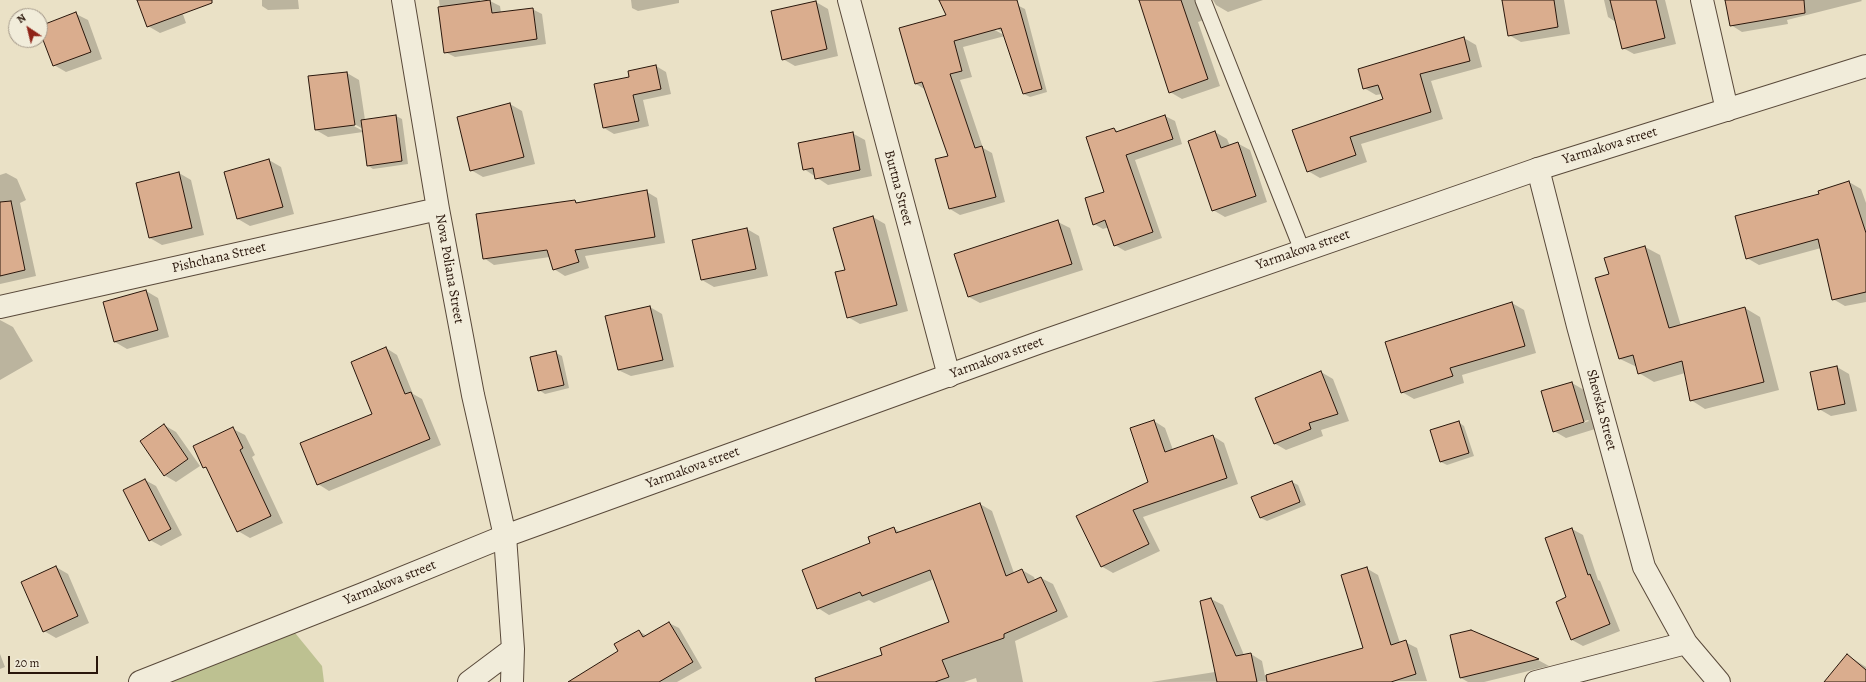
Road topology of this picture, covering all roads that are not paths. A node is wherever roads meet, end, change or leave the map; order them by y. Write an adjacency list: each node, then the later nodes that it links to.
1 (403, 0): 8 (street, Nova Poliana Street)
2 (849, 0): 11 (street, Burtna Street)
3 (1203, 0): 9 (lane)
4 (1702, 0): 6 (street)
5 (1866, 66): 6 (street, Yarmakova street)
6 (1727, 110): 7 (street, Yarmakova street)
7 (1538, 169): 9 (street, Yarmakova street); 13 (street, Shevska Street)
8 (438, 209): 10 (street, Pishchana Street); 12 (street, Nova Poliana Street)
9 (1302, 250): 11 (street, Yarmakova street)
10 (0, 307)
11 (949, 376): 12 (street, Yarmakova street)
12 (504, 536): 14 (street, Nova Poliana Street); 15 (street, Yarmakova street)
13 (1686, 643): 18 (street); 19 (street, Shevska Street)
14 (513, 649): 16 (street); 17 (street, Nova Poliana Street)
15 (140, 682)
16 (469, 682)
17 (512, 682)
18 (1536, 682)
19 (1719, 682)

